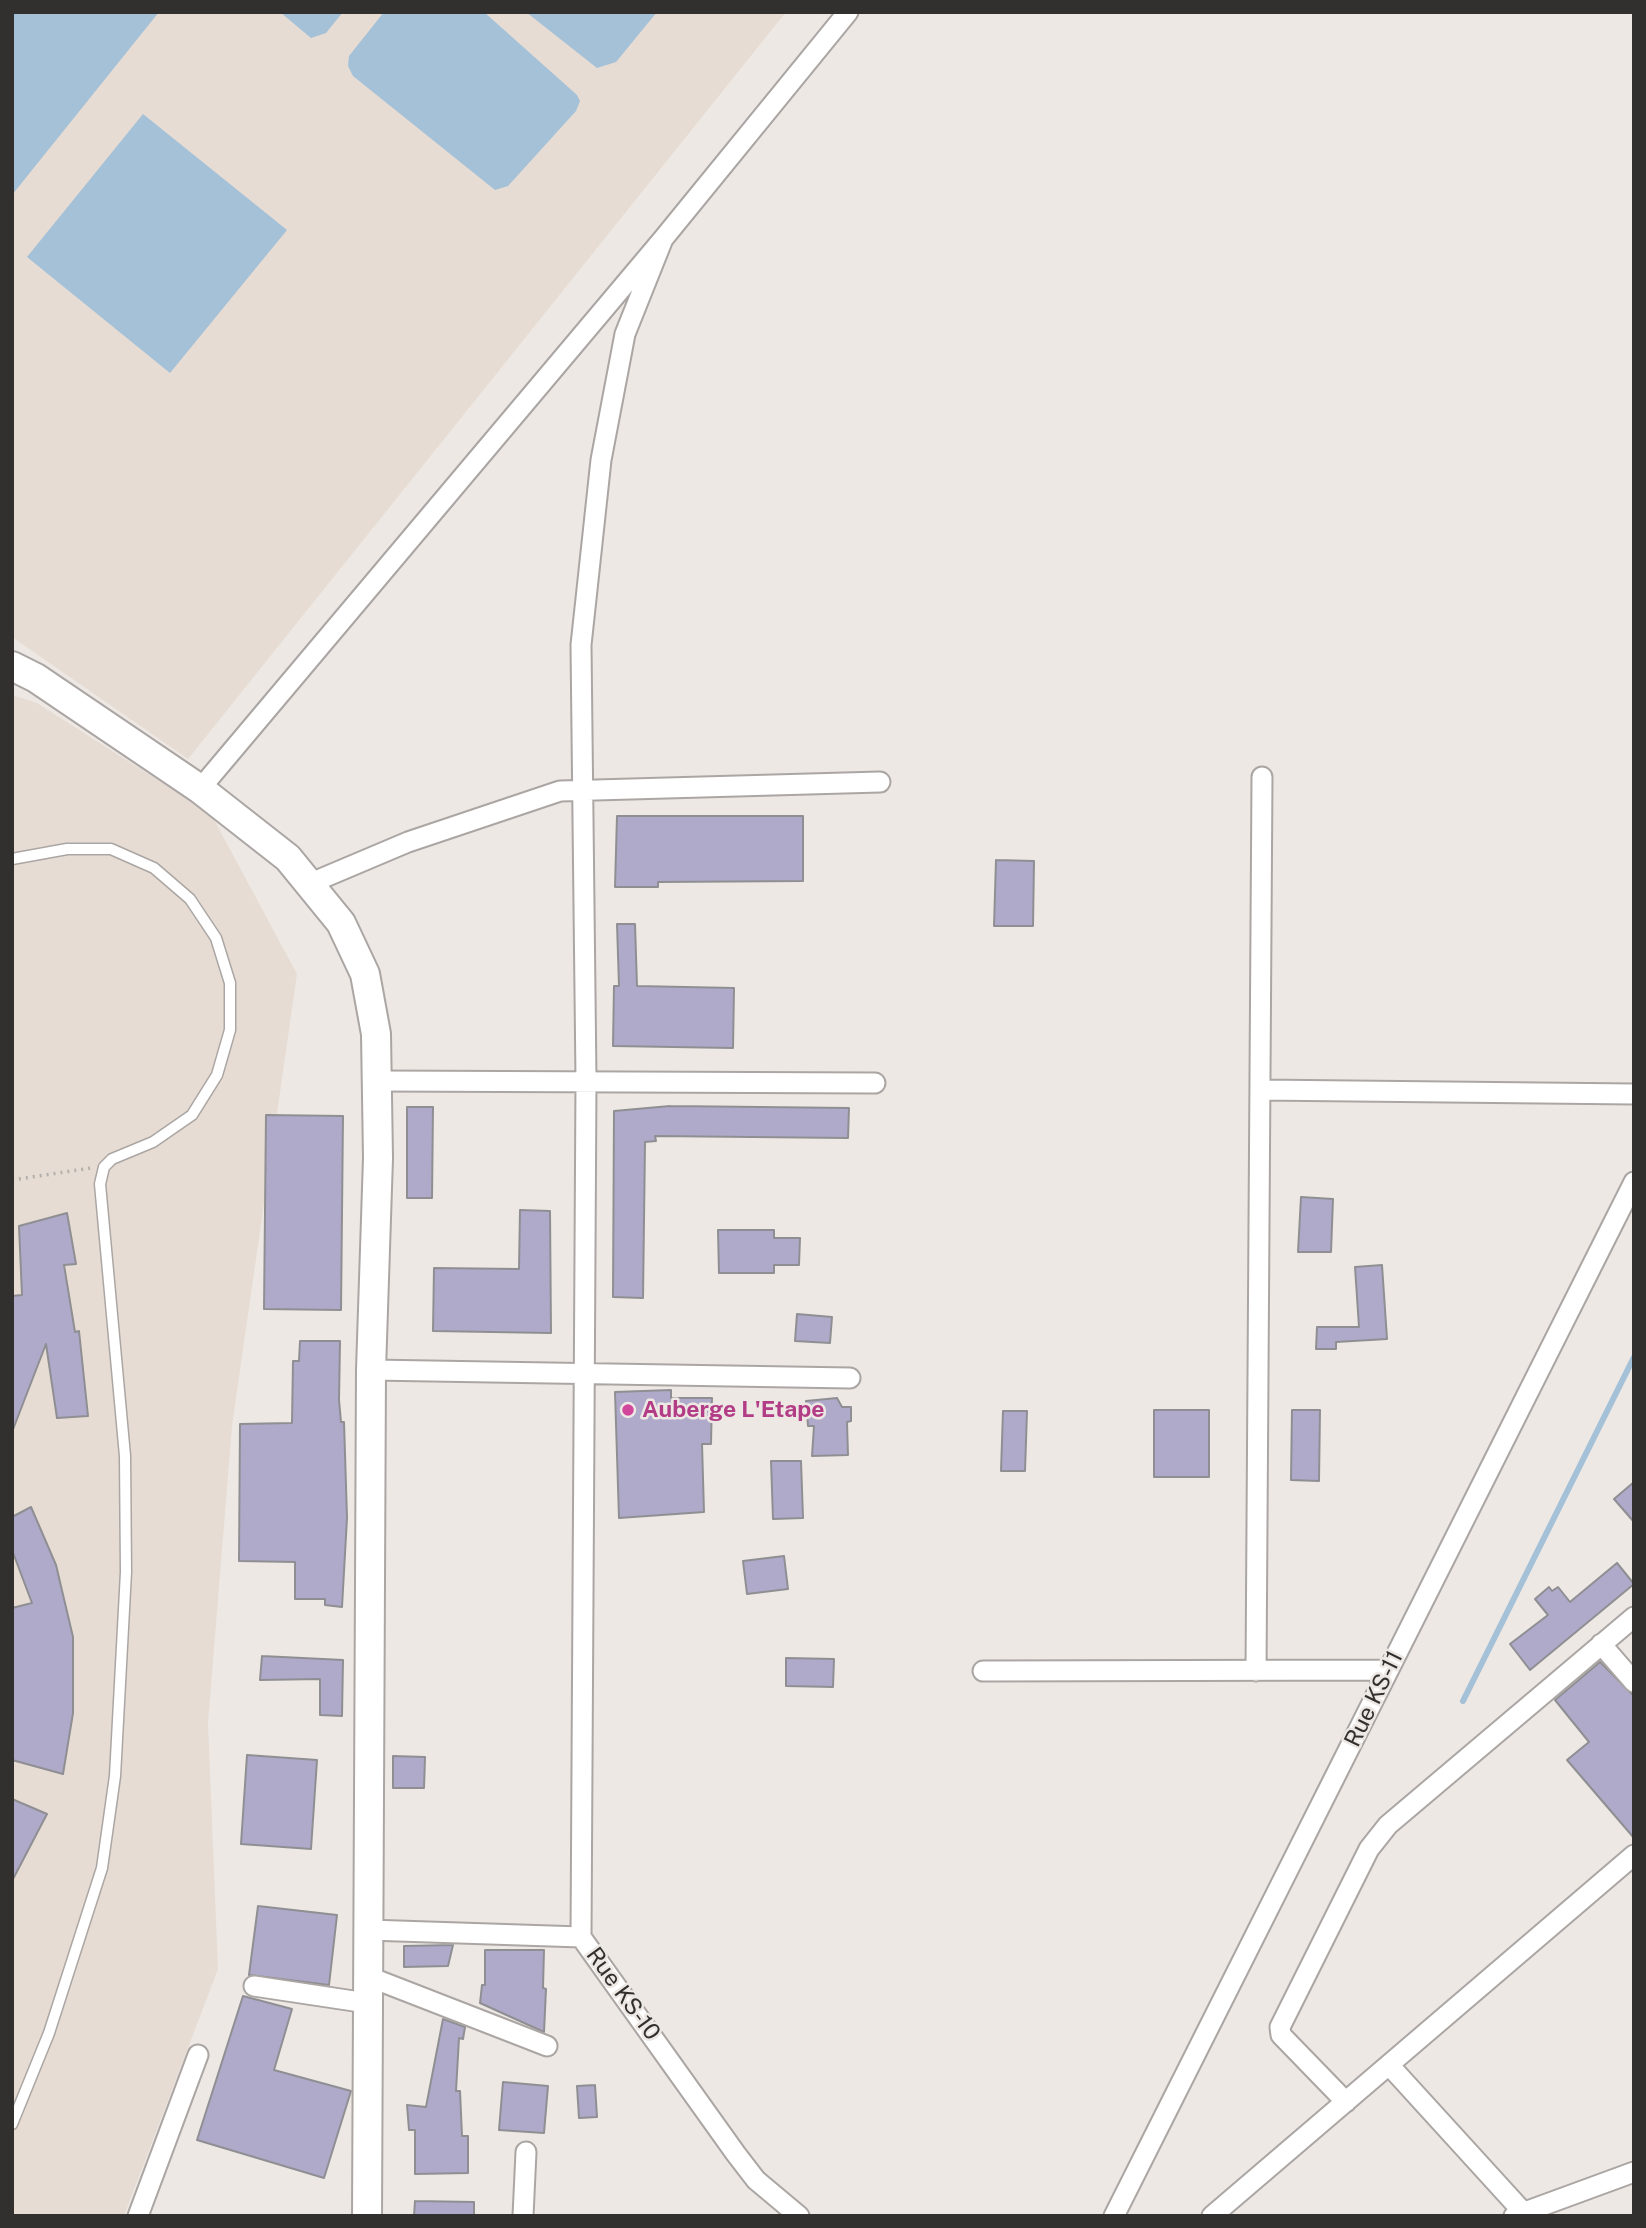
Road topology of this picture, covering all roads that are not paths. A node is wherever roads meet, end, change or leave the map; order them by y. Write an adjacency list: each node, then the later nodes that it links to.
1 (848, 12): 2 (street)
2 (663, 239): 6 (street); 7 (street)
3 (12, 666): 6 (street)
4 (1262, 777): 13 (street)
5 (880, 782): 7 (street)
6 (200, 789): 9 (street)
7 (581, 789): 9 (street); 10 (street)
8 (12, 859): 34 (lane)
9 (310, 883): 11 (street)
10 (586, 1080): 11 (street); 12 (street); 17 (street)
11 (377, 1081): 16 (street)
12 (875, 1083)
13 (1260, 1090): 14 (street); 23 (street)
14 (1634, 1094)
15 (1634, 1182): 21 (street, Rue KS-11)
16 (371, 1370): 17 (street); 26 (street)
17 (584, 1373): 18 (street); 27 (street)
18 (850, 1378)
19 (1634, 1617): 20 (street)
20 (1601, 1644): 24 (street); 33 (street)
21 (1388, 1670): 23 (street); 42 (street, Rue KS-11)
22 (983, 1671): 23 (street)
23 (1256, 1671)
24 (1634, 1682)
25 (1632, 1862): 32 (street)
26 (368, 1930): 27 (street, Rue KS-10); 29 (street)
27 (581, 1937): 41 (street, Rue KS-10)
28 (254, 1986): 29 (street)
29 (367, 1989): 30 (street); 39 (street)
30 (547, 2046)
31 (198, 2055): 38 (street)
32 (1390, 2064): 33 (street); 37 (street)
33 (1346, 2102): 43 (street)
34 (12, 2123)
35 (526, 2152): 40 (street)
36 (1634, 2172): 37 (street)
37 (1519, 2214)
38 (138, 2216)
39 (367, 2216)
40 (523, 2216)
41 (799, 2216)
42 (1114, 2216)
43 (1212, 2216)

